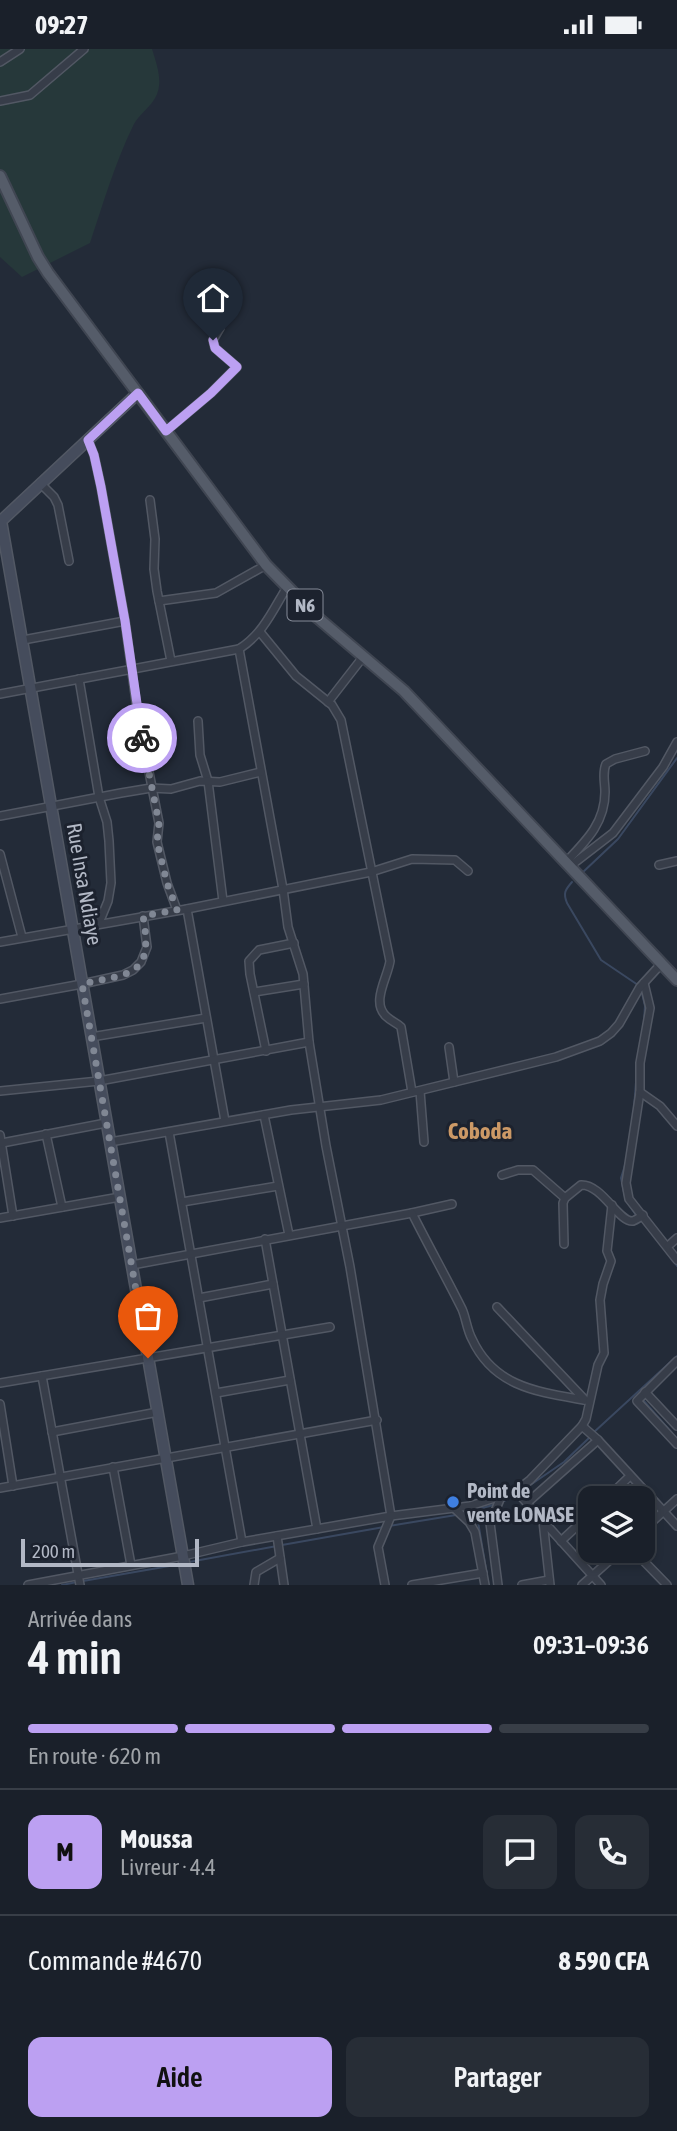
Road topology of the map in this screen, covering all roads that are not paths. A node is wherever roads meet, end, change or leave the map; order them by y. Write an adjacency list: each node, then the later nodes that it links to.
1 (20, 49): 3 (street)
2 (84, 49): 4 (street)
3 (0, 62)
4 (0, 101)
5 (0, 176): 7 (main road, N6)
6 (220, 328): 8 (street)
7 (138, 393): 8 (main road, N6); 9 (main road)
8 (166, 431): 14 (main road, N6)
9 (88, 440): 10 (main road); 17 (street)
10 (40, 484): 12 (main road); 13 (street)
11 (150, 500): 16 (street)
12 (0, 522): 19 (main road, Rue Insa Ndiaye)
13 (69, 561)
14 (266, 565): 15 (main road, N6); 16 (street)
15 (287, 587): 18 (street); 21 (main road, N6)
16 (159, 601): 22 (street)
17 (125, 621): 19 (street); 23 (street)
18 (260, 632): 20 (street); 27 (street)
19 (23, 641): 25 (main road, Rue Insa Ndiaye)
20 (239, 649): 22 (street); 31 (street)
21 (363, 657): 27 (street); 39 (main road, N6)
22 (171, 661): 23 (street)
23 (132, 668): 24 (street); 33 (street)
24 (79, 679): 25 (street); 34 (street)
25 (32, 688): 26 (street); 35 (main road, Rue Insa Ndiaye)
26 (0, 694)
27 (328, 702): 42 (street)
28 (198, 721): 32 (street)
29 (677, 742): 39 (street)
30 (645, 751): 39 (street)
31 (261, 772): 32 (street); 43 (street)
32 (208, 781): 33 (street); 44 (street)
33 (151, 788): 34 (street); 46 (street)
34 (99, 797): 35 (street); 48 (street)
35 (52, 807): 36 (street); 49 (main road, Rue Insa Ndiaye)
36 (0, 816)
37 (0, 853): 50 (street)
38 (677, 861): 40 (street)
39 (567, 865): 53 (main road, N6)
40 (659, 866)
41 (468, 871): 42 (street)
42 (370, 872): 43 (street); 70 (street)
43 (283, 889): 44 (street); 52 (street)
44 (223, 901): 45 (street)
45 (187, 909): 46 (street); 60 (street)
46 (177, 910): 47 (street)
47 (143, 916): 48 (street); 56 (street)
48 (99, 923): 49 (street)
49 (73, 928): 50 (street); 56 (main road, Rue Insa Ndiaye)
50 (22, 937): 51 (street)
51 (0, 941)
52 (294, 943): 57 (street); 58 (street)
53 (662, 963): 54 (main road, N6); 55 (street)
54 (677, 980)
55 (644, 983): 67 (street); 71 (street)
56 (82, 984): 59 (street); 61 (main road, Rue Insa Ndiaye)
57 (304, 984): 58 (street); 62 (street)
58 (254, 992): 64 (street)
59 (0, 999)
60 (206, 1018): 61 (street); 65 (street)
61 (91, 1037): 66 (main road, Rue Insa Ndiaye)
62 (309, 1042): 64 (street); 72 (street)
63 (449, 1047): 67 (street)
64 (266, 1051): 65 (street)
65 (215, 1061): 66 (street); 74 (street)
66 (99, 1081): 69 (street); 75 (main road, Rue Insa Ndiaye)
67 (454, 1082): 70 (street)
68 (0, 1085): 69 (street)
69 (0, 1091)
70 (416, 1091): 72 (street); 81 (street)
71 (640, 1092): 76 (street); 93 (street)
72 (320, 1106): 73 (street); 96 (street)
73 (264, 1115): 74 (street); 83 (street)
74 (225, 1121): 77 (street)
75 (106, 1123): 78 (street); 80 (main road, Rue Insa Ndiaye)
76 (677, 1126)
77 (169, 1132): 80 (street); 88 (street)
78 (46, 1134): 79 (street); 91 (street)
79 (1, 1139): 86 (street)
80 (110, 1142): 85 (main road, Rue Insa Ndiaye)
81 (424, 1142)
82 (502, 1175): 87 (street)
83 (278, 1186): 88 (street); 97 (street)
84 (0, 1188): 86 (street)
85 (120, 1196): 91 (street); 104 (main road, Rue Insa Ndiaye)
86 (9, 1197): 94 (street)
87 (565, 1198): 90 (street); 100 (street)
88 (182, 1202): 102 (street)
89 (452, 1204): 92 (street)
90 (612, 1205): 93 (street); 118 (street)
91 (62, 1207): 94 (street)
92 (412, 1213): 96 (street); 118 (street)
93 (643, 1215): 101 (street)
94 (13, 1216): 95 (street)
95 (0, 1218)
96 (340, 1227): 97 (street); 121 (street)
97 (289, 1235): 99 (street)
98 (677, 1238): 101 (street)
99 (265, 1239): 102 (street); 105 (street)
100 (564, 1244)
101 (668, 1246): 103 (street)
102 (191, 1254): 104 (street); 106 (street)
103 (677, 1259)
104 (132, 1265): 111 (main road, Rue Insa Ndiaye)
105 (273, 1284): 106 (street); 109 (street)
106 (199, 1298): 110 (street)
107 (497, 1307): 118 (street)
108 (330, 1327): 109 (street)
109 (282, 1335): 110 (street); 114 (street)
110 (208, 1348): 111 (street); 117 (street)
111 (148, 1358): 113 (street); 120 (main road, Rue Insa Ndiaye)
112 (677, 1361): 116 (street)
113 (42, 1376): 115 (street); 124 (street)
114 (290, 1380): 117 (street); 125 (street)
115 (0, 1383)
116 (645, 1392): 123 (street); 127 (street)
117 (216, 1393): 128 (street)
118 (588, 1402): 122 (street)
119 (0, 1404): 133 (street)
120 (158, 1412): 124 (street); 129 (main road, Rue Insa Ndiaye)
121 (377, 1420): 125 (street); 142 (street)
122 (582, 1426): 126 (street); 136 (street)
123 (677, 1426)
124 (52, 1432): 132 (street)
125 (299, 1434): 128 (street); 147 (street)
126 (598, 1440): 131 (street); 139 (street)
127 (676, 1440)
128 (225, 1446): 129 (street); 150 (street)
129 (165, 1457): 130 (street); 151 (main road, Rue Insa Ndiaye)
130 (113, 1467): 132 (street); 155 (street)
131 (631, 1476): 134 (street); 141 (street)
132 (59, 1477): 133 (street); 156 (street)
133 (13, 1486): 135 (street)
134 (620, 1486)
135 (0, 1488)
136 (516, 1491): 137 (street); 139 (street)
137 (501, 1497): 140 (street); 159 (street)
138 (677, 1499): 141 (street)
139 (527, 1503): 144 (street)
140 (454, 1508): 142 (street); 158 (street)
141 (663, 1512): 143 (street); 146 (street)
142 (391, 1516): 147 (street); 167 (street)
143 (655, 1519)
144 (542, 1520): 149 (street); 160 (street)
145 (578, 1525): 149 (street)
146 (677, 1526)
147 (317, 1529): 148 (street)
148 (278, 1536): 150 (street); 152 (street)
149 (561, 1541): 157 (street)
150 (242, 1542): 151 (street)
151 (183, 1556): 155 (street); 164 (main road, Rue Insa Ndiaye)
152 (280, 1557): 165 (street); 166 (street)
153 (607, 1563): 157 (street)
154 (646, 1563): 172 (street)
155 (131, 1566): 156 (street)
156 (78, 1575): 162 (street); 163 (street)
157 (593, 1576): 170 (street); 171 (street)
158 (484, 1579): 159 (street); 161 (street)
159 (498, 1582)
160 (550, 1582): 169 (street)
161 (436, 1583): 168 (street)
162 (28, 1585)
163 (80, 1585)
164 (188, 1585)
165 (254, 1585)
166 (284, 1585)
167 (385, 1585)
168 (412, 1585)
169 (522, 1585)
170 (582, 1585)
171 (601, 1585)
172 (667, 1585)

